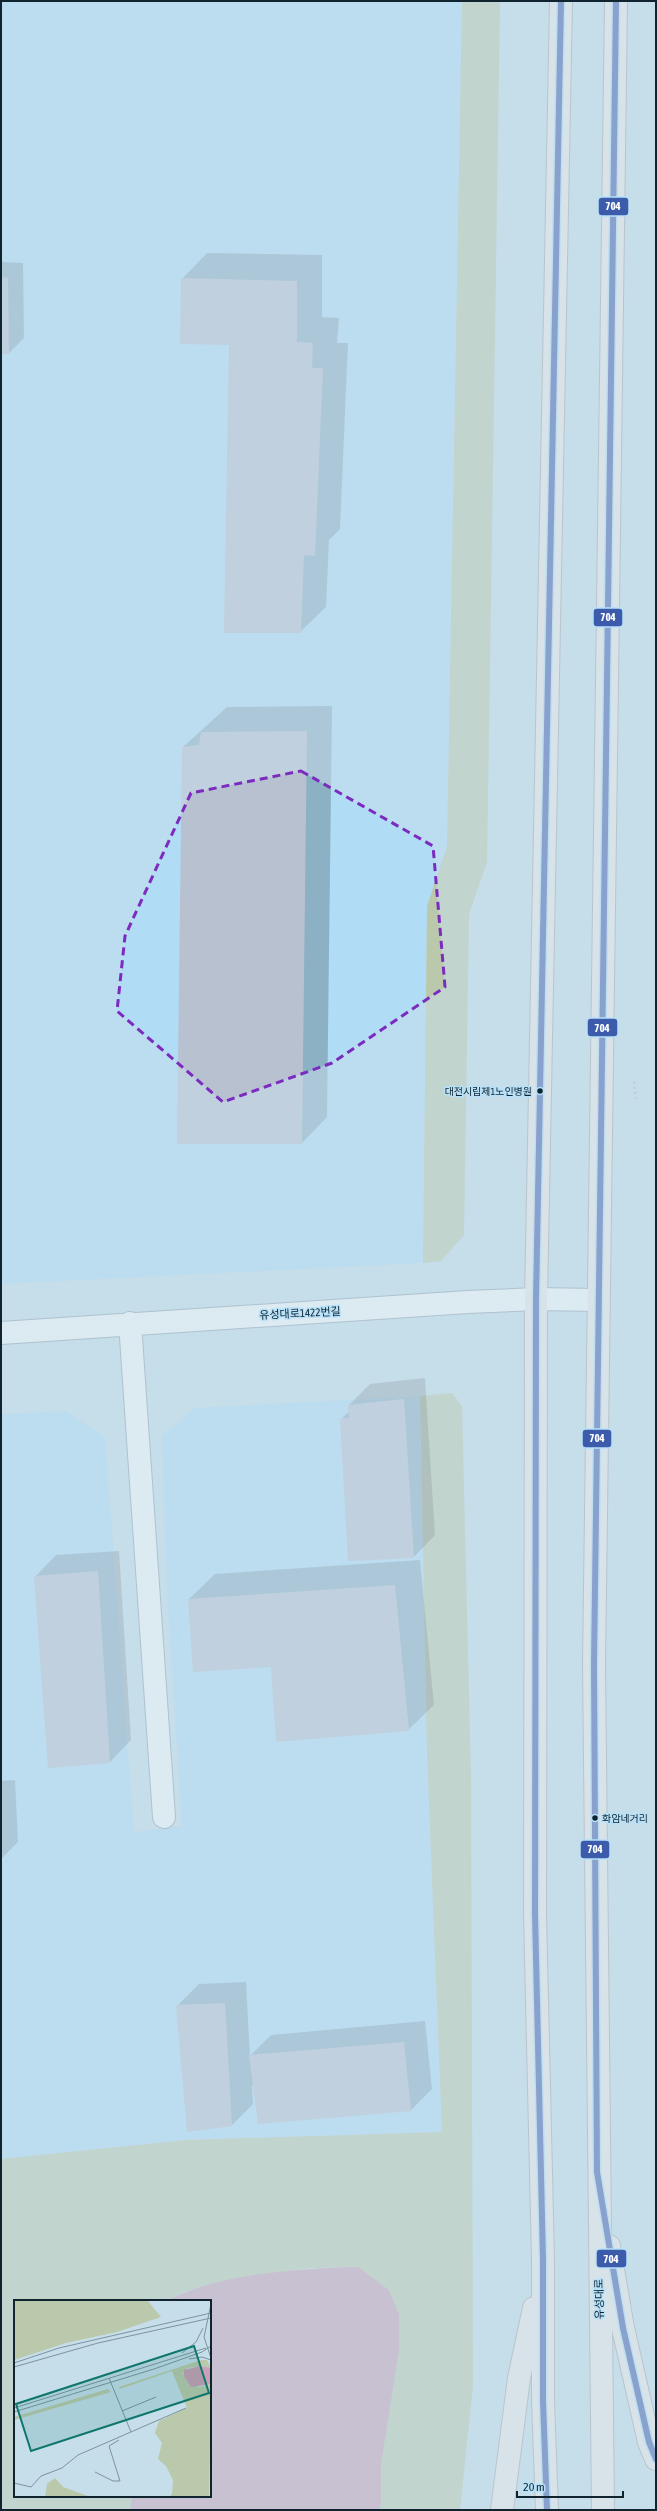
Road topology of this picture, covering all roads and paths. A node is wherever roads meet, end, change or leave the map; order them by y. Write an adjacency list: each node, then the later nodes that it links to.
1 (561, 1): 3 (main road)
2 (616, 1): 4 (main road, 유성대로)
3 (536, 1299): 4 (street, 유성대로1422번길); 5 (street, 유성대로1422번길); 9 (main road)
4 (598, 1300): 8 (main road, 유성대로)
5 (130, 1323): 6 (street, 유성대로1422번길); 7 (street)
6 (1, 1333)
7 (164, 1817)
8 (598, 2172): 10 (main road); 13 (main road, 유성대로)
9 (543, 2260): 11 (main road); 12 (main road)
10 (656, 2460)
11 (502, 2510)
12 (546, 2510)
13 (603, 2510)

